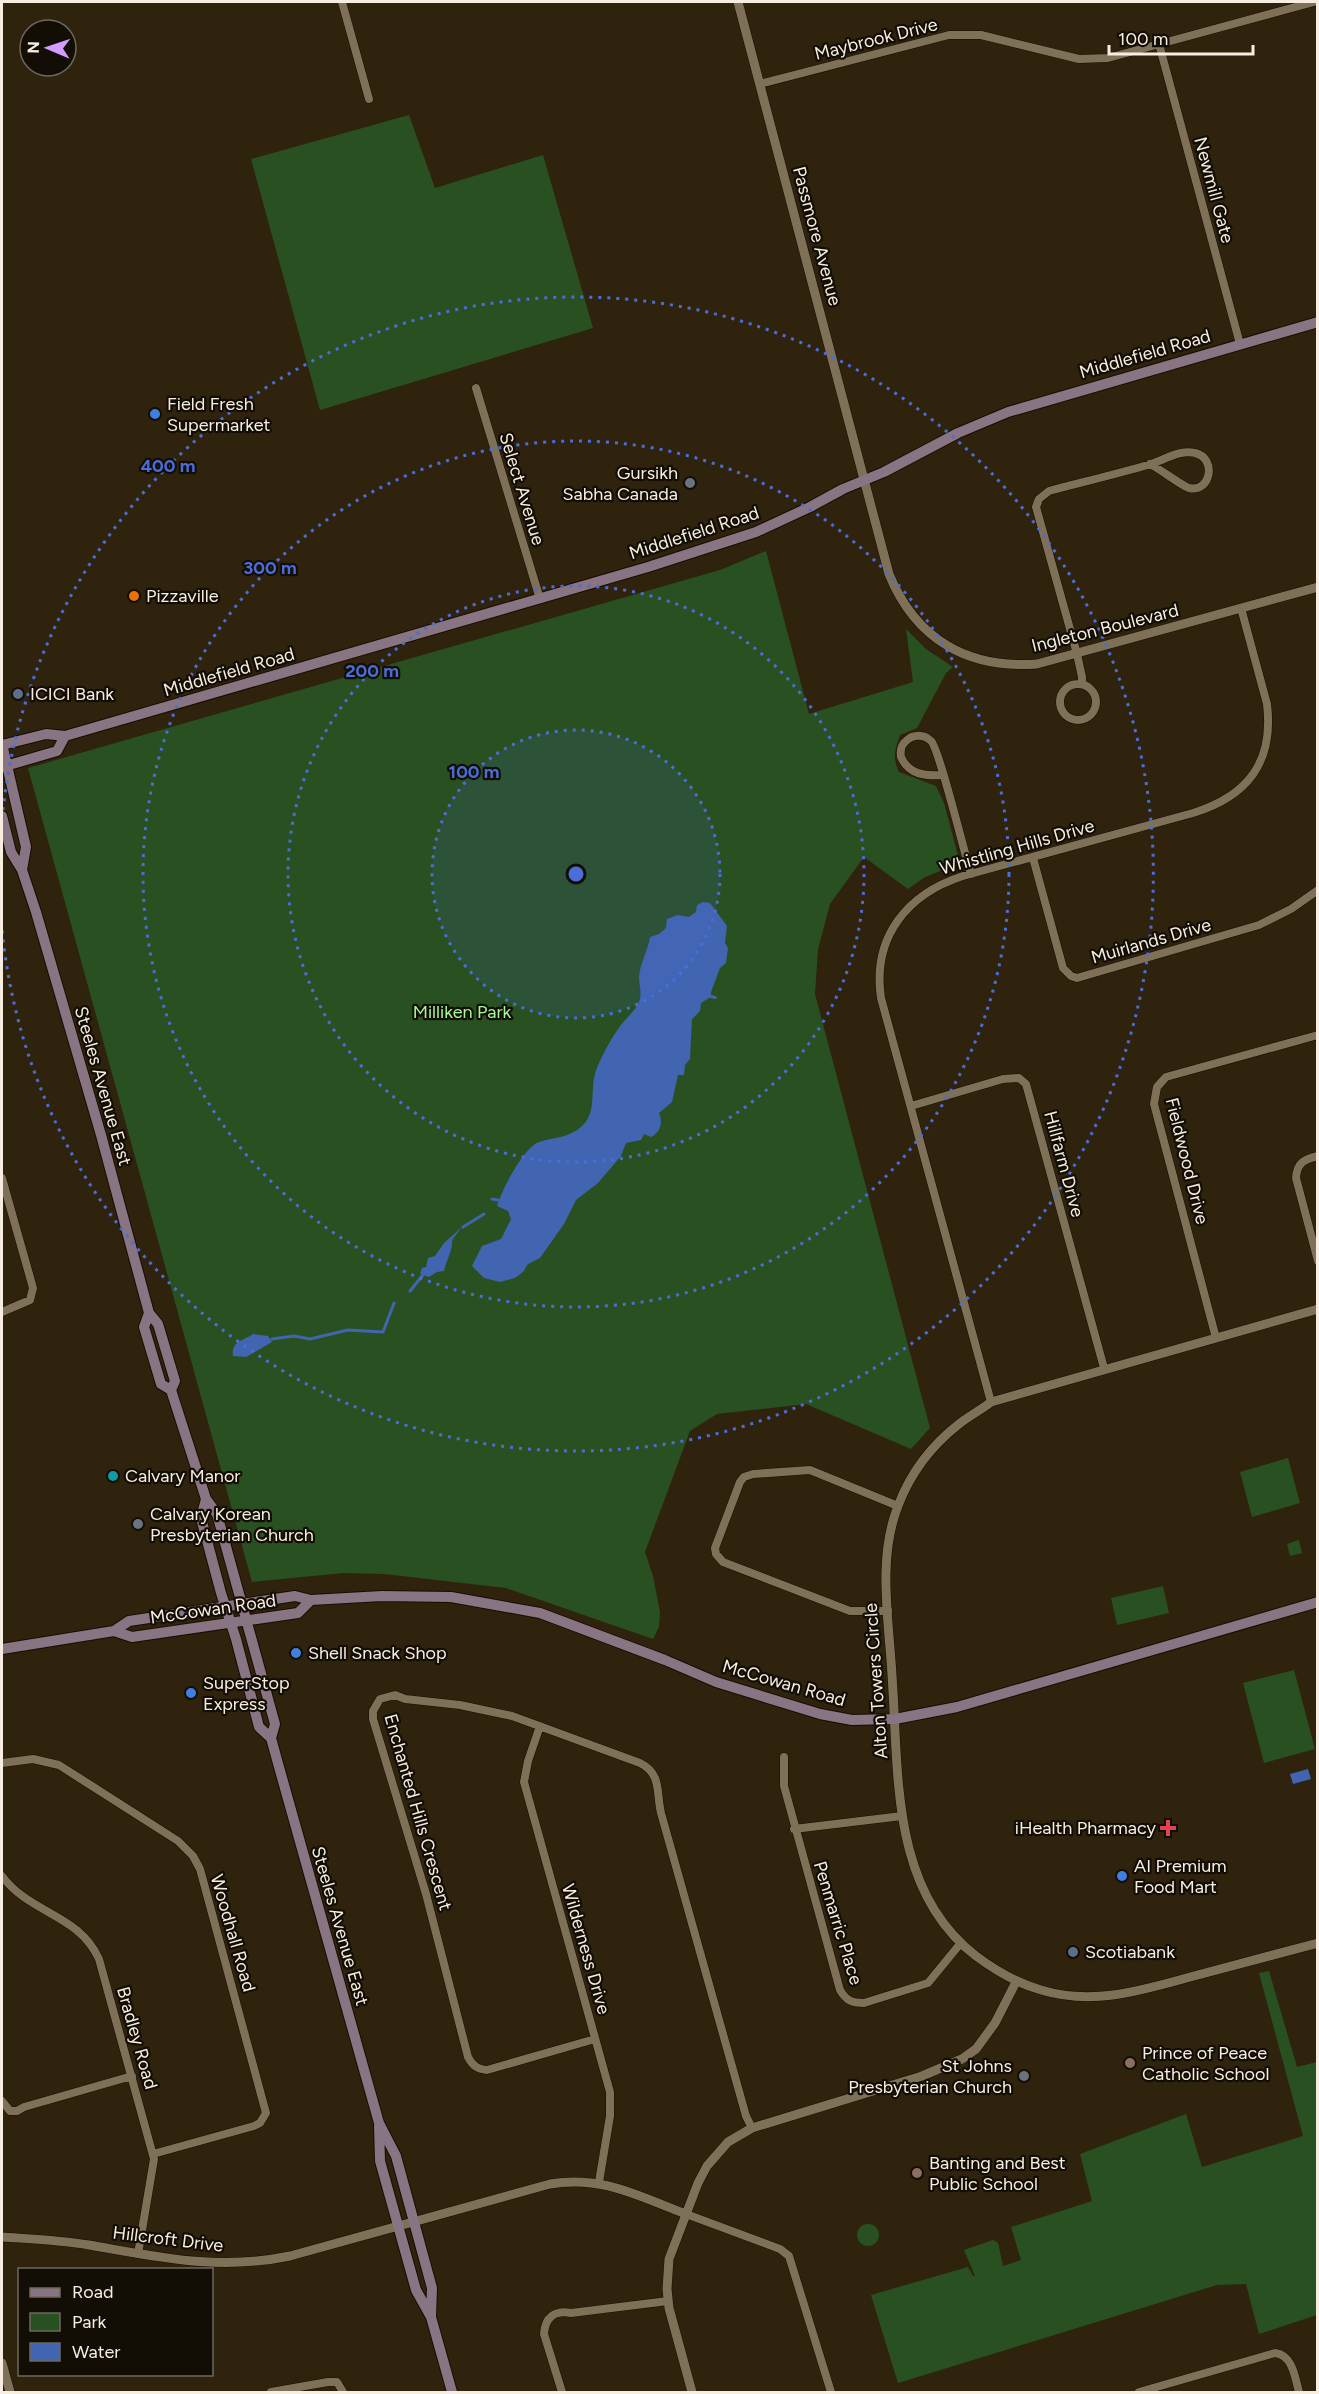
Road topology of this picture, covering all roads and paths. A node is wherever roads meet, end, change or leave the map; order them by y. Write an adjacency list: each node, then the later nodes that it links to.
1 (342, 2): 6 (street)
2 (738, 2): 5 (street, Passmore Avenue)
3 (1314, 2): 4 (street, Maybrook Drive)
4 (1159, 44): 5 (street, Maybrook Drive); 8 (street, Newmill Gate)
5 (760, 84): 11 (street, Passmore Avenue)
6 (369, 99)
7 (1317, 322): 8 (main road, Middlefield Road)
8 (1240, 344): 11 (main road, Middlefield Road)
9 (476, 388): 13 (street, Select Avenue)
10 (1150, 464): 10 (street); 15 (street)
11 (865, 480): 13 (main road, Middlefield Road); 15 (street, Ingleton Boulevard)
12 (1317, 587): 14 (street, Ingleton Boulevard)
13 (540, 599): 17 (main road, Middlefield Road)
14 (1241, 608): 15 (street, Ingleton Boulevard); 22 (street, Whistling Hills Drive)
15 (1077, 654): 16 (street)
16 (1082, 684): 16 (street)
17 (65, 736): 18 (main road, Middlefield Road); 19 (main road, Middlefield Road)
18 (2, 745): 19 (main road, Steeles Avenue East)
19 (4, 766): 23 (main road, Steeles Avenue East)
20 (943, 775): 20 (street); 24 (street)
21 (2, 816): 23 (main road, Steeles Avenue East)
22 (1033, 858): 24 (street, Whistling Hills Drive); 25 (street, Muirlands Drive)
23 (22, 870): 36 (main road, Steeles Avenue East)
24 (970, 874): 27 (street, Whistling Hills Drive)
25 (1317, 890)
26 (1317, 1035): 33 (street, Fieldwood Drive)
27 (911, 1106): 34 (street, Hillfarm Drive); 35 (street, Whistling Hills Drive)
28 (1317, 1156): 30 (street)
29 (2, 1178): 32 (street)
30 (1317, 1261)
31 (1317, 1309): 33 (street, Alton Towers Circle)
32 (2, 1312)
33 (1216, 1338): 34 (street, Alton Towers Circle)
34 (1104, 1368): 35 (street, Alton Towers Circle)
35 (991, 1402): 37 (street, Alton Towers Circle)
36 (206, 1499): 40 (main road, Steeles Avenue East); 41 (main road, Steeles Avenue East)
37 (898, 1506): 42 (street, Alton Towers Circle); 42 (street)
38 (311, 1600): 40 (main road, McCowan Road); 43 (main road, McCowan Road); 47 (main road, McCowan Road)
39 (1317, 1602): 47 (main road, McCowan Road)
40 (242, 1605): 41 (main road, McCowan Road); 43 (main road, Steeles Avenue East)
41 (225, 1608): 44 (main road, Steeles Avenue East); 45 (main road, McCowan Road)
42 (888, 1611): 47 (street, Alton Towers Circle)
43 (246, 1621): 44 (main road, McCowan Road); 49 (main road, Steeles Avenue East)
44 (231, 1623): 45 (main road, McCowan Road); 49 (main road, Steeles Avenue East)
45 (114, 1631): 46 (main road, McCowan Road)
46 (2, 1649)
47 (894, 1719): 52 (street, Alton Towers Circle)
48 (540, 1726): 58 (street, Wilderness Drive); 58 (street, Enchanted Hills Crescent); 62 (street, Enchanted Hills Crescent)
49 (271, 1738): 61 (main road, Steeles Avenue East)
50 (784, 1756): 53 (street, Penmarric Place)
51 (2, 1763): 63 (street, Woodhall Road)
52 (902, 1816): 53 (street); 56 (street, Alton Towers Circle)
53 (795, 1829): 56 (street, Penmarric Place)
54 (2, 1876): 59 (street, Bradley Road)
55 (1317, 1943): 57 (street, Alton Towers Circle)
56 (960, 1944): 57 (street, Alton Towers Circle)
57 (1016, 1982): 62 (street)
58 (595, 2039): 64 (street, Wilderness Drive)
59 (132, 2076): 60 (street); 63 (street, Bradley Road)
60 (2, 2101)
61 (379, 2123): 66 (main road, Steeles Avenue East); 67 (main road, Steeles Avenue East)
62 (752, 2128): 65 (street)
63 (153, 2154): 69 (street, Bradley Road)
64 (599, 2182): 65 (street, Hillcroft Drive); 66 (street, Hillcroft Drive)
65 (686, 2214): 70 (street); 79 (street)
66 (414, 2222): 67 (street, Hillcroft Drive); 71 (main road, Steeles Avenue East)
67 (398, 2226): 69 (street, Hillcroft Drive); 71 (main road, Steeles Avenue East)
68 (2, 2236): 69 (street, Hillcroft Drive)
69 (138, 2254)
70 (668, 2301): 77 (street); 78 (street)
71 (431, 2317): 76 (main road, Steeles Avenue East)
72 (2, 2363): 73 (street)
73 (10, 2392)
74 (271, 2392): 75 (street)
75 (343, 2392)
76 (452, 2392)
77 (562, 2392)
78 (693, 2392)
79 (831, 2392)
80 (1139, 2392): 81 (street)
81 (1299, 2392)

